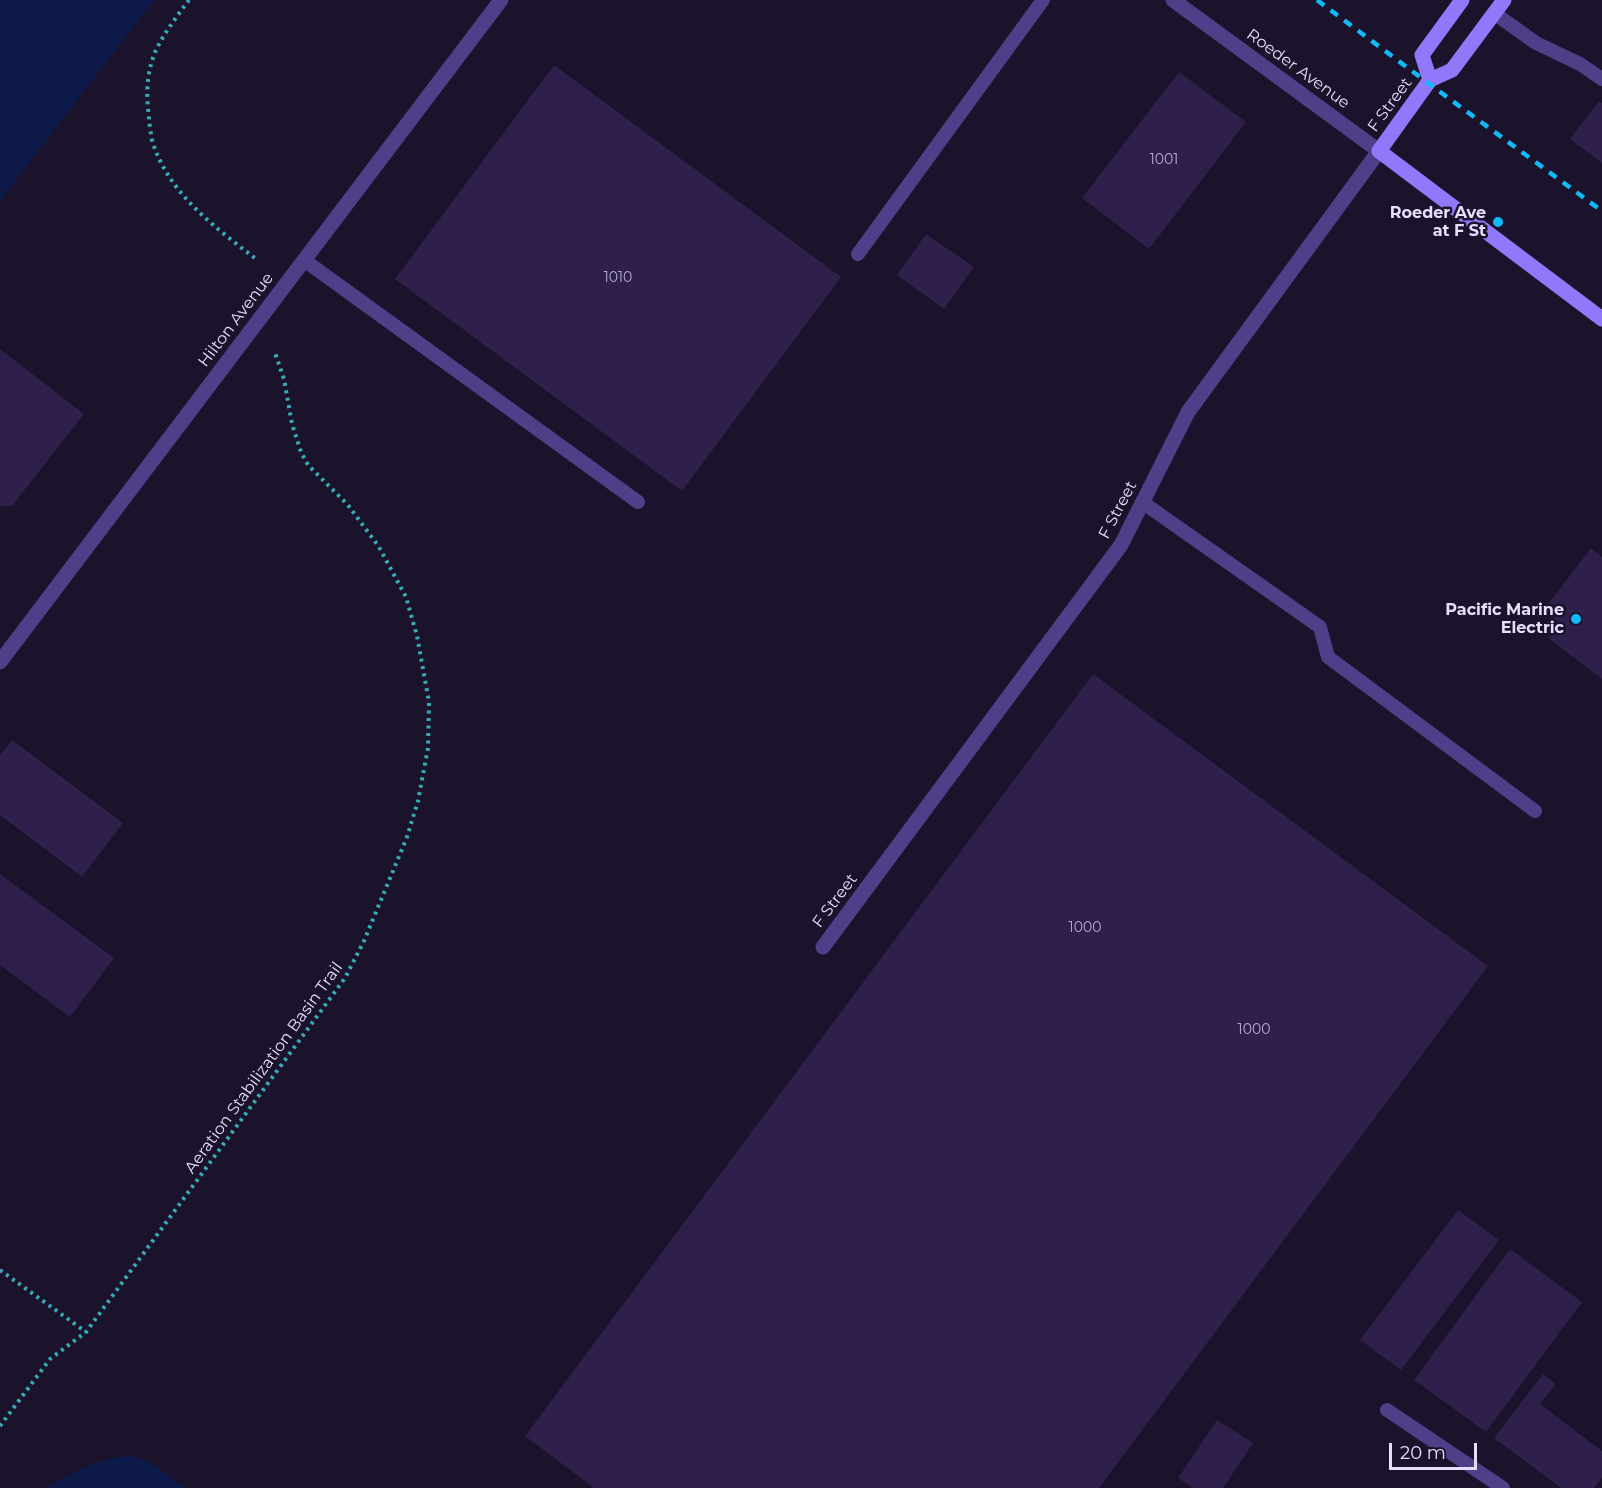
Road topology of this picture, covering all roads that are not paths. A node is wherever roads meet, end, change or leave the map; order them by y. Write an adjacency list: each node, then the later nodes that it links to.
1 (501, 0): 11 (street, Hilton Avenue)
2 (1043, 0): 10 (lane)
3 (1173, 0): 9 (street, Roeder Avenue)
4 (1462, 0): 8 (main road, F Street)
5 (1504, 0): 6 (main road, F Street)
6 (1494, 13): 7 (lane); 8 (main road, F Street)
7 (1602, 79)
8 (1430, 80): 9 (main road, F Street)
9 (1379, 151): 12 (main road, Roeder Avenue); 14 (street, F Street)
10 (858, 254)
11 (304, 260): 13 (lane); 15 (street, Hilton Avenue)
12 (1602, 319)
13 (638, 502)
14 (1142, 502): 16 (lane); 17 (street, F Street)
15 (0, 662)
16 (1535, 811)
17 (823, 947)
18 (1387, 1410): 19 (lane)
19 (1503, 1488)

